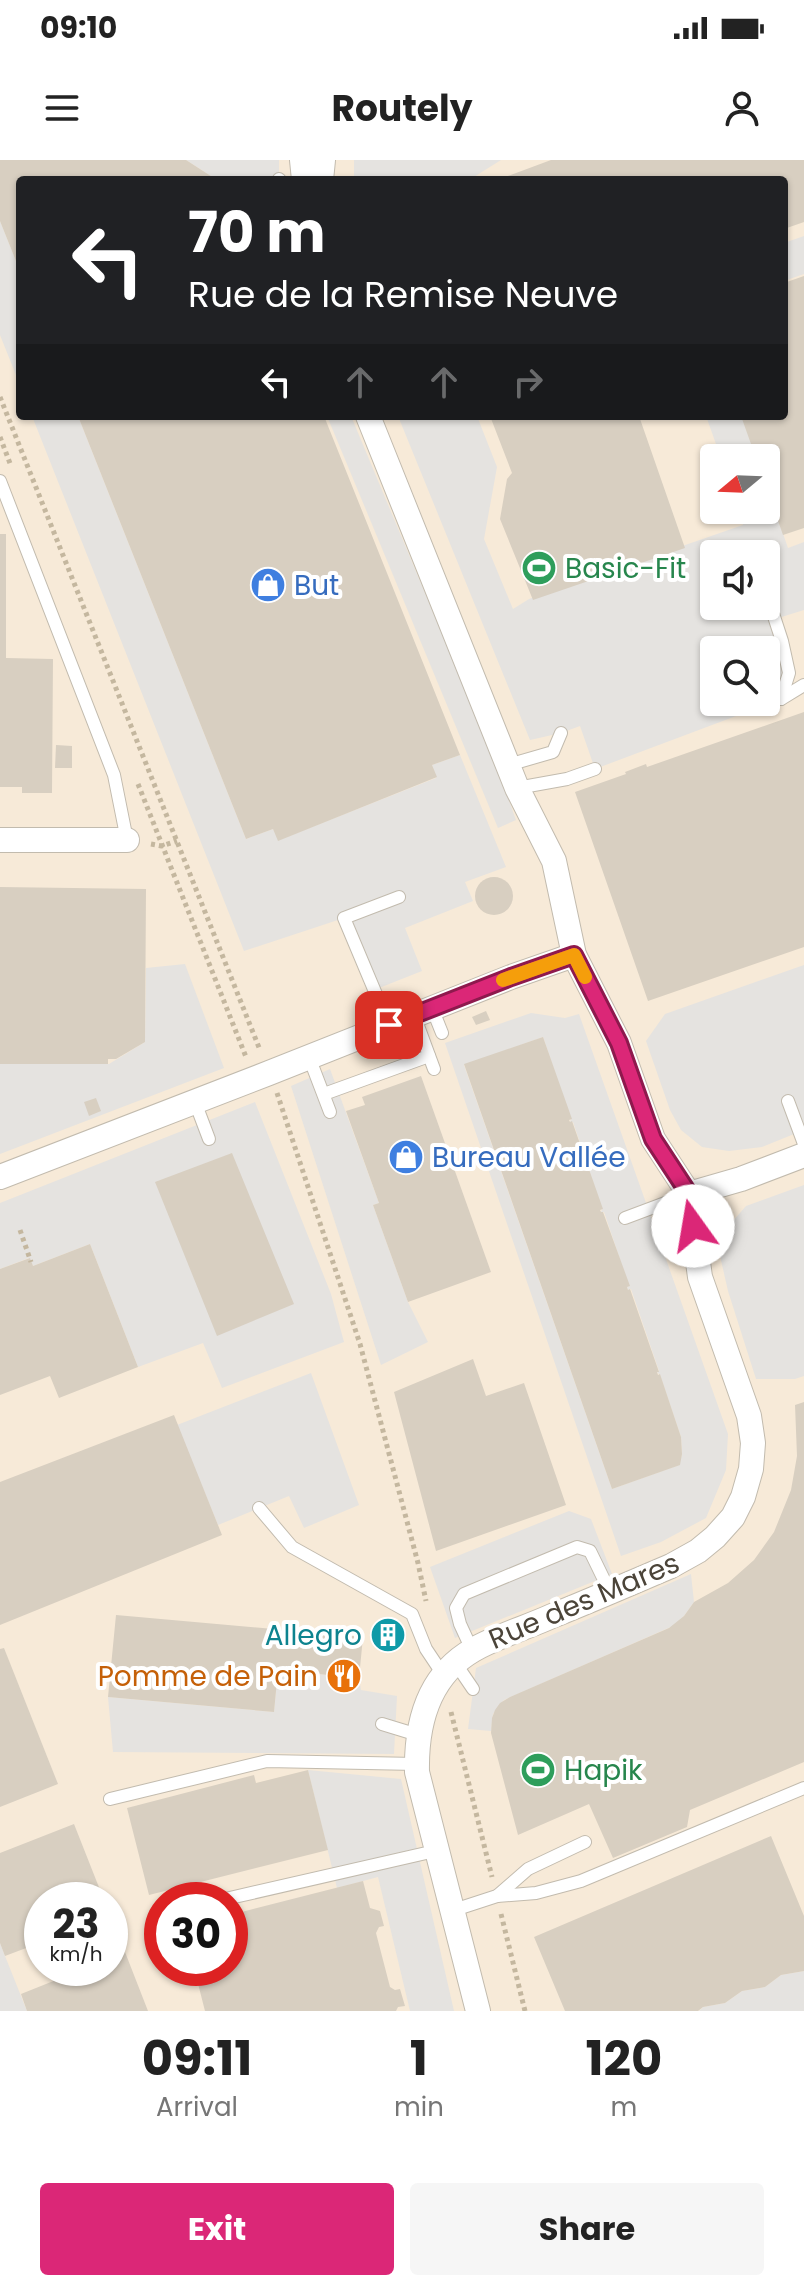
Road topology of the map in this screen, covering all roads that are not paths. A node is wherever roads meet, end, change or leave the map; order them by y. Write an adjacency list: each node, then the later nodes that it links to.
1 (370, 420): 6 (street)
2 (0, 481): 10 (lane)
3 (775, 620): 4 (lane)
4 (804, 685)
5 (561, 733): 6 (lane)
6 (508, 765): 8 (street)
7 (595, 769): 8 (lane)
8 (517, 788): 12 (street)
9 (0, 840): 10 (street)
10 (127, 840)
11 (399, 897): 14 (lane)
12 (574, 955): 13 (street); 25 (street)
13 (423, 1012): 14 (street); 15 (lane); 17 (lane)
14 (389, 1025): 16 (street)
15 (442, 1033)
16 (309, 1057): 17 (lane); 19 (street)
17 (324, 1094): 20 (lane)
18 (788, 1101): 22 (lane)
19 (195, 1102): 21 (lane); 24 (street)
20 (330, 1112)
21 (209, 1139)
22 (804, 1144)
23 (804, 1155): 25 (street)
24 (0, 1177)
25 (689, 1194): 26 (lane); 28 (street, Rue des Mares)
26 (625, 1218)
27 (259, 1508): 29 (lane)
28 (622, 1583): 29 (street, Rue des Mares); 29 (lane)
29 (457, 1663): 30 (lane); 32 (street)
30 (473, 1689)
31 (382, 1724): 32 (lane)
32 (418, 1735): 33 (street)
33 (416, 1764): 35 (lane); 37 (street)
34 (804, 1788): 39 (lane)
35 (110, 1799)
36 (585, 1842): 39 (lane)
37 (435, 1851): 38 (lane); 40 (street)
38 (248, 1894)
39 (497, 1896): 40 (lane)
40 (451, 1911): 41 (street)
41 (478, 2011)

